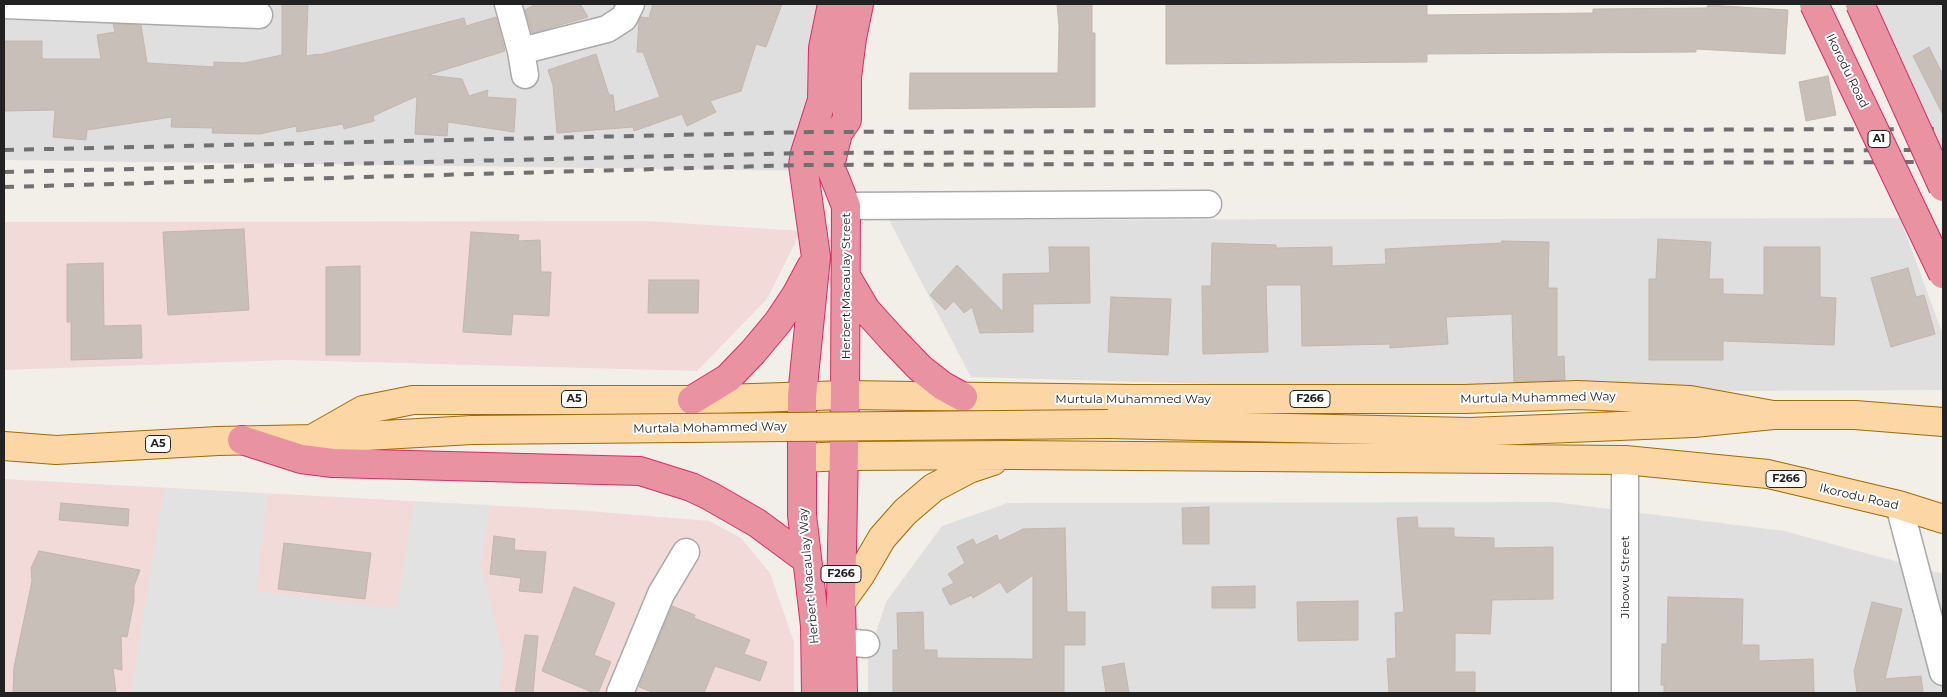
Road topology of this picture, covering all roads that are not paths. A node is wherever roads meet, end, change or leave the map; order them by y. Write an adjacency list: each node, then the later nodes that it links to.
1 (508, 4): 2 (street)
2 (632, 4)
3 (832, 4): 12 (highway)
4 (859, 4): 11 (highway, Herbert Macaulay Street)
5 (1814, 4): 14 (highway, Ikorodu Road / A1, bridge)
6 (1860, 4): 9 (highway, bridge)
7 (4, 5): 8 (street)
8 (259, 15)
9 (1943, 186)
10 (1208, 204): 11 (street)
11 (846, 206): 13 (highway, Herbert Macaulay Street)
12 (816, 257): 16 (highway); 19 (highway)
13 (846, 274): 15 (highway, Herbert Macaulay Street); 17 (highway)
14 (1943, 274)
15 (845, 395): 16 (main road, A5); 17 (main road, Murtula Muhammed Way / F266); 28 (highway, Herbert Macaulay Street)
16 (802, 396): 19 (main road, A5); 29 (highway)
17 (963, 397): 18 (main road, Murtula Muhammed Way / F266)
18 (1464, 399): 20 (main road, Murtula Muhammed Way / F266); 23 (main road)
19 (692, 400): 24 (main road, A5)
20 (1774, 415): 21 (main road, F266); 23 (main road, Murtula Muhammed Way)
21 (1943, 422)
22 (1108, 424): 23 (main road, Murtula Muhammed Way); 24 (main road, Murtala Mohammed Way, bridge)
23 (1470, 432)
24 (312, 439): 25 (main road, A5)
25 (242, 440): 26 (main road, A5); 34 (highway)
26 (4, 446)
27 (1013, 455): 28 (main road); 30 (main road); 35 (main road)
28 (843, 456): 29 (main road); 35 (highway, F266)
29 (802, 458): 34 (highway, Herbert Macaulay Way / F266)
30 (1625, 460): 31 (main road, Ikorodu Road / F266); 40 (street, Jibowu Street)
31 (1899, 505): 32 (main road, Ikorodu Road / F266); 36 (street)
32 (1943, 519)
33 (686, 552): 37 (street)
34 (807, 560): 38 (highway, Herbert Macaulay Way / F266)
35 (841, 602): 39 (highway, F266)
36 (1943, 672)
37 (620, 693)
38 (816, 693)
39 (843, 693)
40 (1625, 693)

